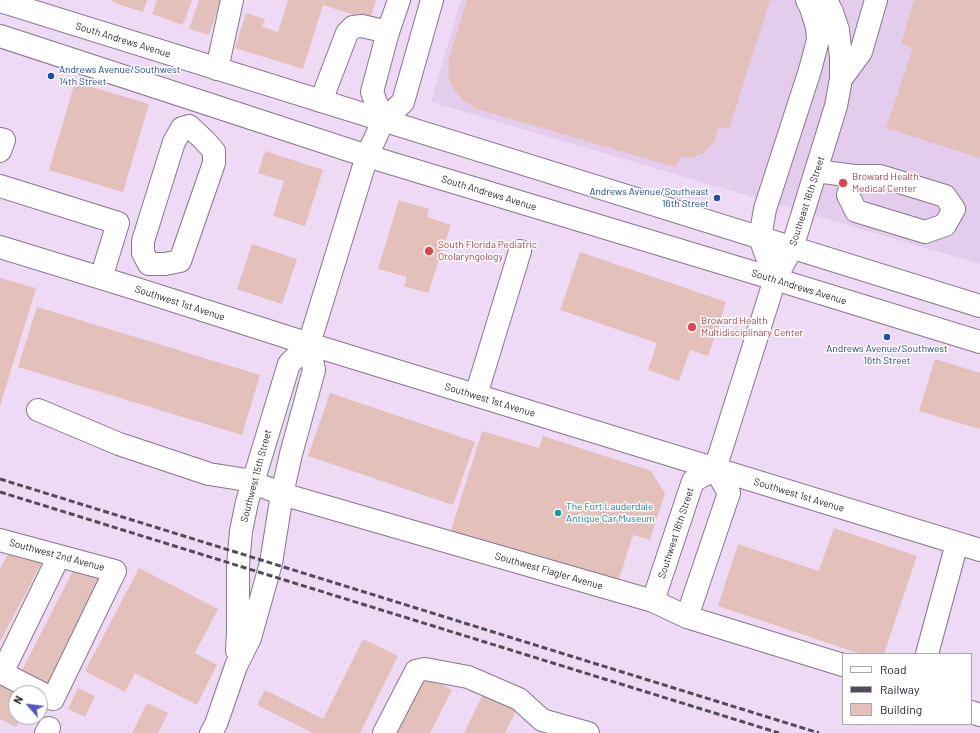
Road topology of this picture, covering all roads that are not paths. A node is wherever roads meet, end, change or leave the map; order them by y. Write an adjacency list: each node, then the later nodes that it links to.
1 (232, 0): 10 (street)
2 (399, 0): 8 (street)
3 (432, 0): 15 (street, Southwest 15th Street)
4 (807, 0): 11 (street)
5 (826, 0): 12 (street, Southeast 16th Street)
6 (876, 0): 12 (street)
7 (1, 2): 10 (street, South Andrews Avenue)
8 (388, 32): 14 (street); 15 (street)
9 (0, 36): 13 (street, South Andrews Avenue)
10 (217, 69): 14 (street, South Andrews Avenue)
11 (810, 70): 12 (street); 23 (street)
12 (841, 79): 20 (street, Southeast 16th Street)
13 (196, 101): 16 (street); 19 (street, South Andrews Avenue)
14 (321, 101): 15 (street, South Andrews Avenue)
15 (383, 120): 19 (street, Southwest 15th Street); 23 (street, South Andrews Avenue)
16 (189, 126): 27 (street); 27 (street)
17 (0, 139): 18 (street)
18 (0, 152)
19 (367, 156): 29 (street, South Andrews Avenue); 33 (street, Southwest 15th Street)
20 (816, 171): 21 (street); 25 (street, Southeast 16th Street)
21 (854, 176)
22 (0, 186): 28 (street)
23 (760, 238): 25 (street, South Andrews Avenue); 29 (street)
24 (0, 247): 28 (street, Southwest 1st Avenue)
25 (792, 248): 29 (street, Southeast 16th Street); 31 (street, South Andrews Avenue)
26 (520, 251): 34 (street)
27 (149, 264): 30 (street)
28 (100, 278): 30 (street, Southwest 1st Avenue)
29 (775, 279): 32 (street, South Andrews Avenue); 36 (street, Southeast 16th Street)
30 (137, 289): 33 (street, Southwest 1st Avenue)
31 (980, 306)
32 (980, 342)
33 (309, 344): 34 (street, Southwest 1st Avenue); 37 (street, Southwest 15th Street); 38 (street, Southwest 15th Street)
34 (476, 395): 36 (street, Southwest 1st Avenue)
35 (38, 410): 37 (street, Southwest Flagler Avenue)
36 (715, 469): 40 (street, Southwest 1st Avenue); 43 (street, Southwest 16th Street); 44 (street)
37 (252, 482): 38 (street, Southwest Flagler Avenue); 47 (street, Southwest 15th Street)
38 (282, 494): 43 (street, Southwest Flagler Avenue); 47 (street, Southwest 15th Street)
39 (0, 540): 42 (street, Southwest 2nd Avenue)
40 (957, 544): 41 (street, Southwest 1st Avenue); 45 (street)
41 (980, 550)
42 (59, 556): 48 (street); 48 (street, Southwest 2nd Avenue)
43 (653, 601): 44 (street, Southwest Flagler Avenue)
44 (687, 618): 46 (street, Southwest Flagler Avenue)
45 (927, 653)
46 (842, 665)
47 (236, 666): 50 (street, Southwest 15th Street)
48 (1, 672)
49 (539, 726): 51 (street); 52 (street)
50 (211, 733)
51 (384, 733)
52 (588, 733)

